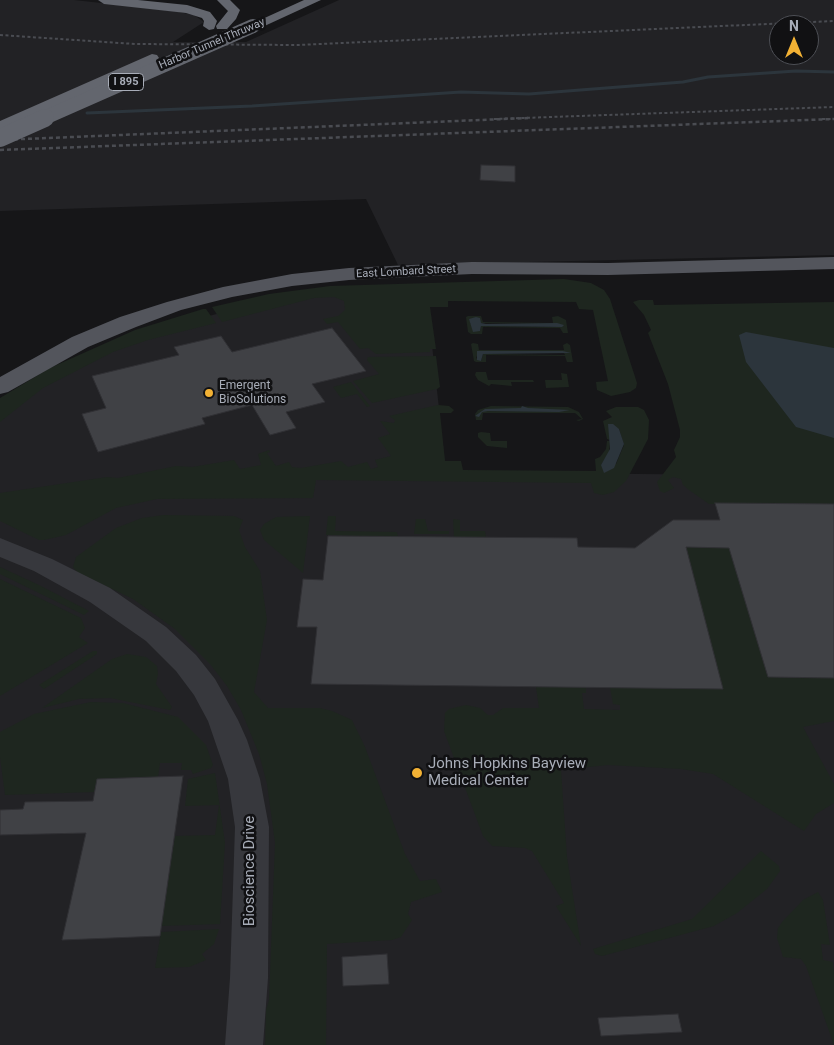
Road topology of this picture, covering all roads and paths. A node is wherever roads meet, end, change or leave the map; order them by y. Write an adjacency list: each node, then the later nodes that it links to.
1 (104, 0): 6 (highway)
2 (224, 0): 6 (highway)
3 (300, 0): 5 (highway, Harbor Tunnel Thruway / I 895)
4 (315, 0): 5 (highway, Harbor Tunnel Thruway / I 895)
5 (246, 26): 9 (highway, Harbor Tunnel Thruway / I 895); 11 (highway, Harbor Tunnel Thruway / I 895, bridge)
6 (210, 28): 8 (highway)
7 (178, 44): 8 (highway)
8 (152, 58): 9 (highway)
9 (93, 87): 10 (highway, Harbor Tunnel Thruway / I 895)
10 (0, 127)
11 (0, 138)
12 (834, 263): 13 (main road, East Lombard Street)
13 (0, 387)
14 (0, 547): 15 (street, Bioscience Drive)
15 (244, 1045)

